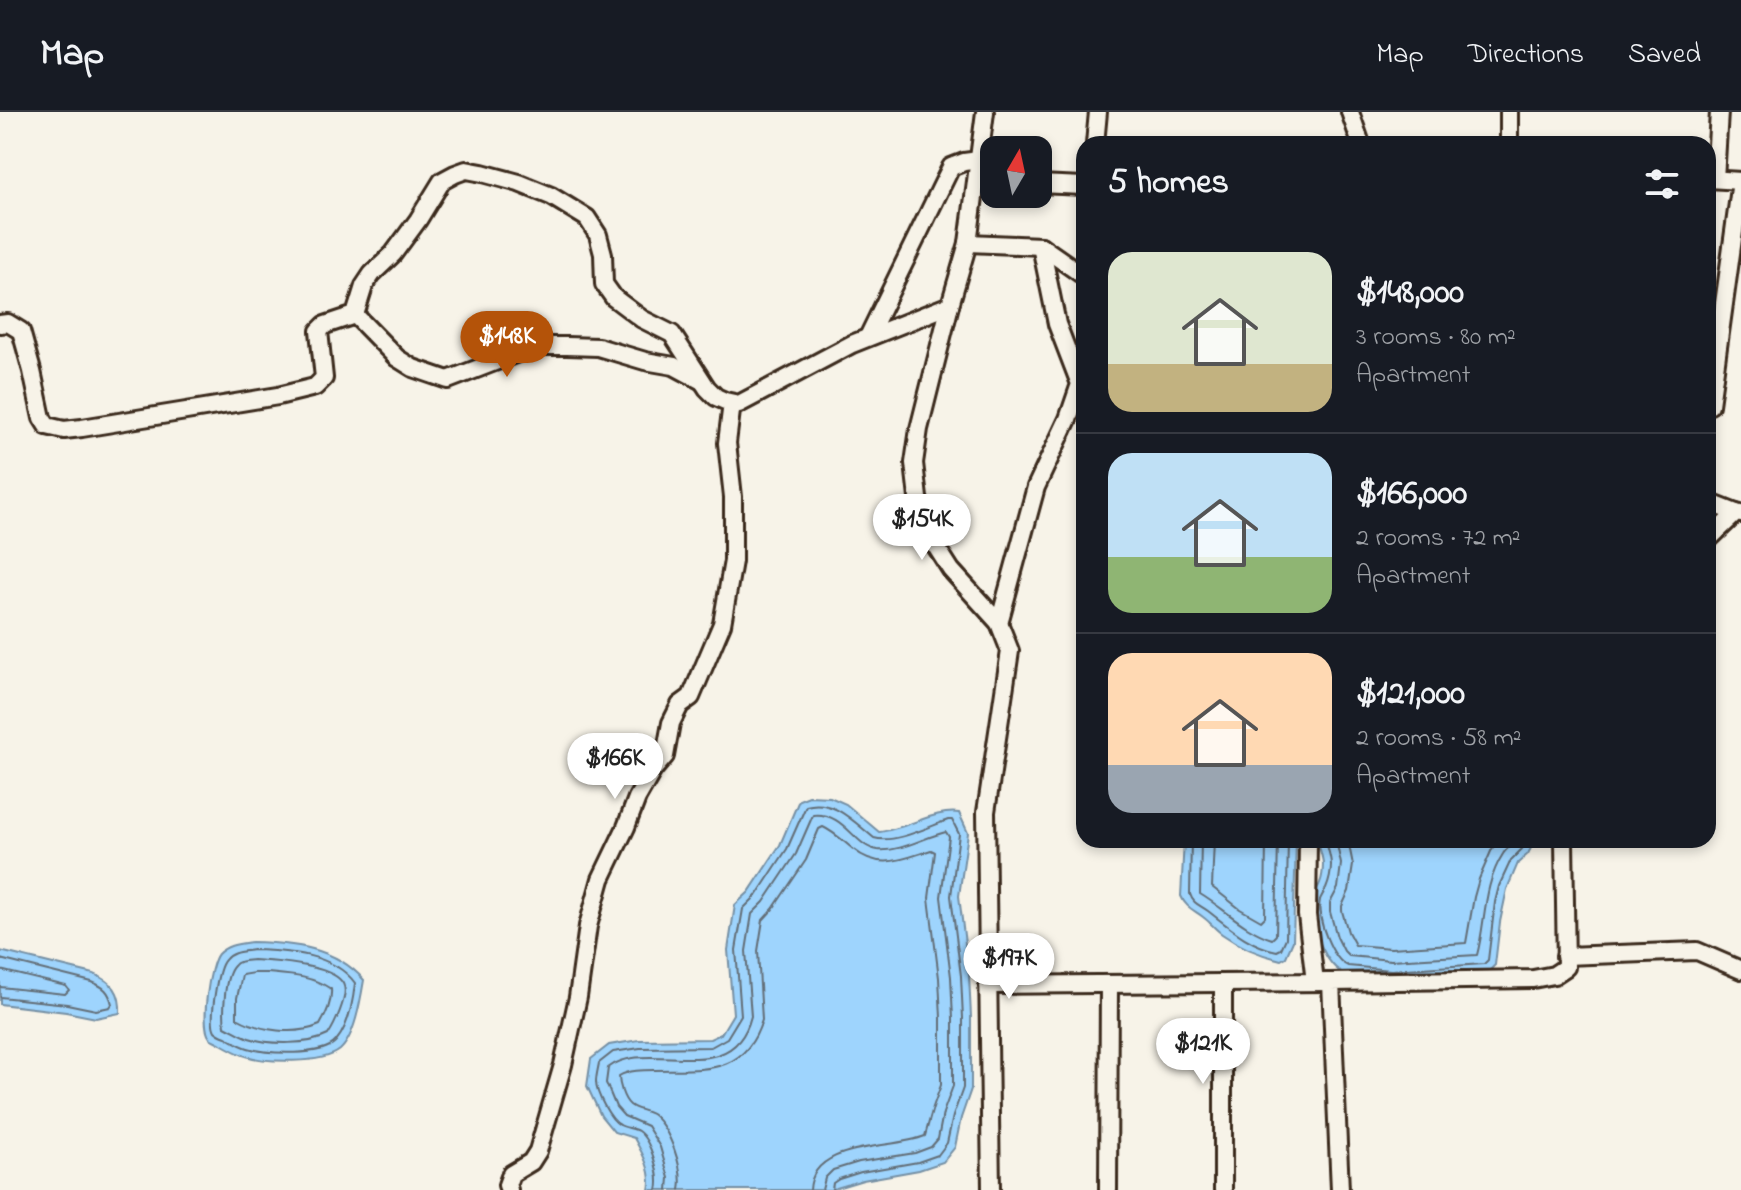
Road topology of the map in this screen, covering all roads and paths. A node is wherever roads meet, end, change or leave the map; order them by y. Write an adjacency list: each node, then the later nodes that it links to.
1 (985, 112): 10 (street)
2 (1098, 112): 6 (street)
3 (1350, 112): 7 (street)
4 (1509, 112): 8 (street)
5 (1719, 112): 9 (street)
6 (1096, 136)
7 (1358, 136)
8 (1509, 136)
9 (1716, 141)
10 (979, 160): 12 (street); 24 (street)
11 (1716, 179): 20 (street)
12 (976, 182): 13 (street); 16 (street)
13 (980, 182)
14 (1052, 185): 15 (street)
15 (1076, 186)
16 (968, 243): 17 (street); 21 (street)
17 (1041, 246): 18 (street); 26 (street)
18 (1076, 270)
19 (1716, 279): 20 (street)
20 (1727, 280): 25 (street)
21 (950, 305): 24 (street); 33 (street)
22 (355, 315): 23 (street); 27 (street); 27 (street)
23 (0, 324)
24 (868, 337): 29 (street)
25 (1716, 361)
26 (1076, 374)
27 (703, 381): 29 (street)
28 (1076, 396): 33 (street)
29 (732, 403): 42 (street)
30 (1716, 505): 31 (street)
31 (1739, 514): 32 (street)
32 (1716, 533)
33 (999, 623): 41 (street)
34 (1308, 848): 38 (street)
35 (1564, 848): 36 (street)
36 (1565, 956): 37 (street); 38 (street)
37 (1741, 970)
38 (1323, 982): 39 (street); 46 (street)
39 (1223, 983): 40 (street); 45 (street)
40 (1109, 984): 41 (street); 44 (street)
41 (988, 985): 43 (street)
42 (509, 1190)
43 (991, 1190)
44 (1108, 1190)
45 (1223, 1190)
46 (1340, 1190)

